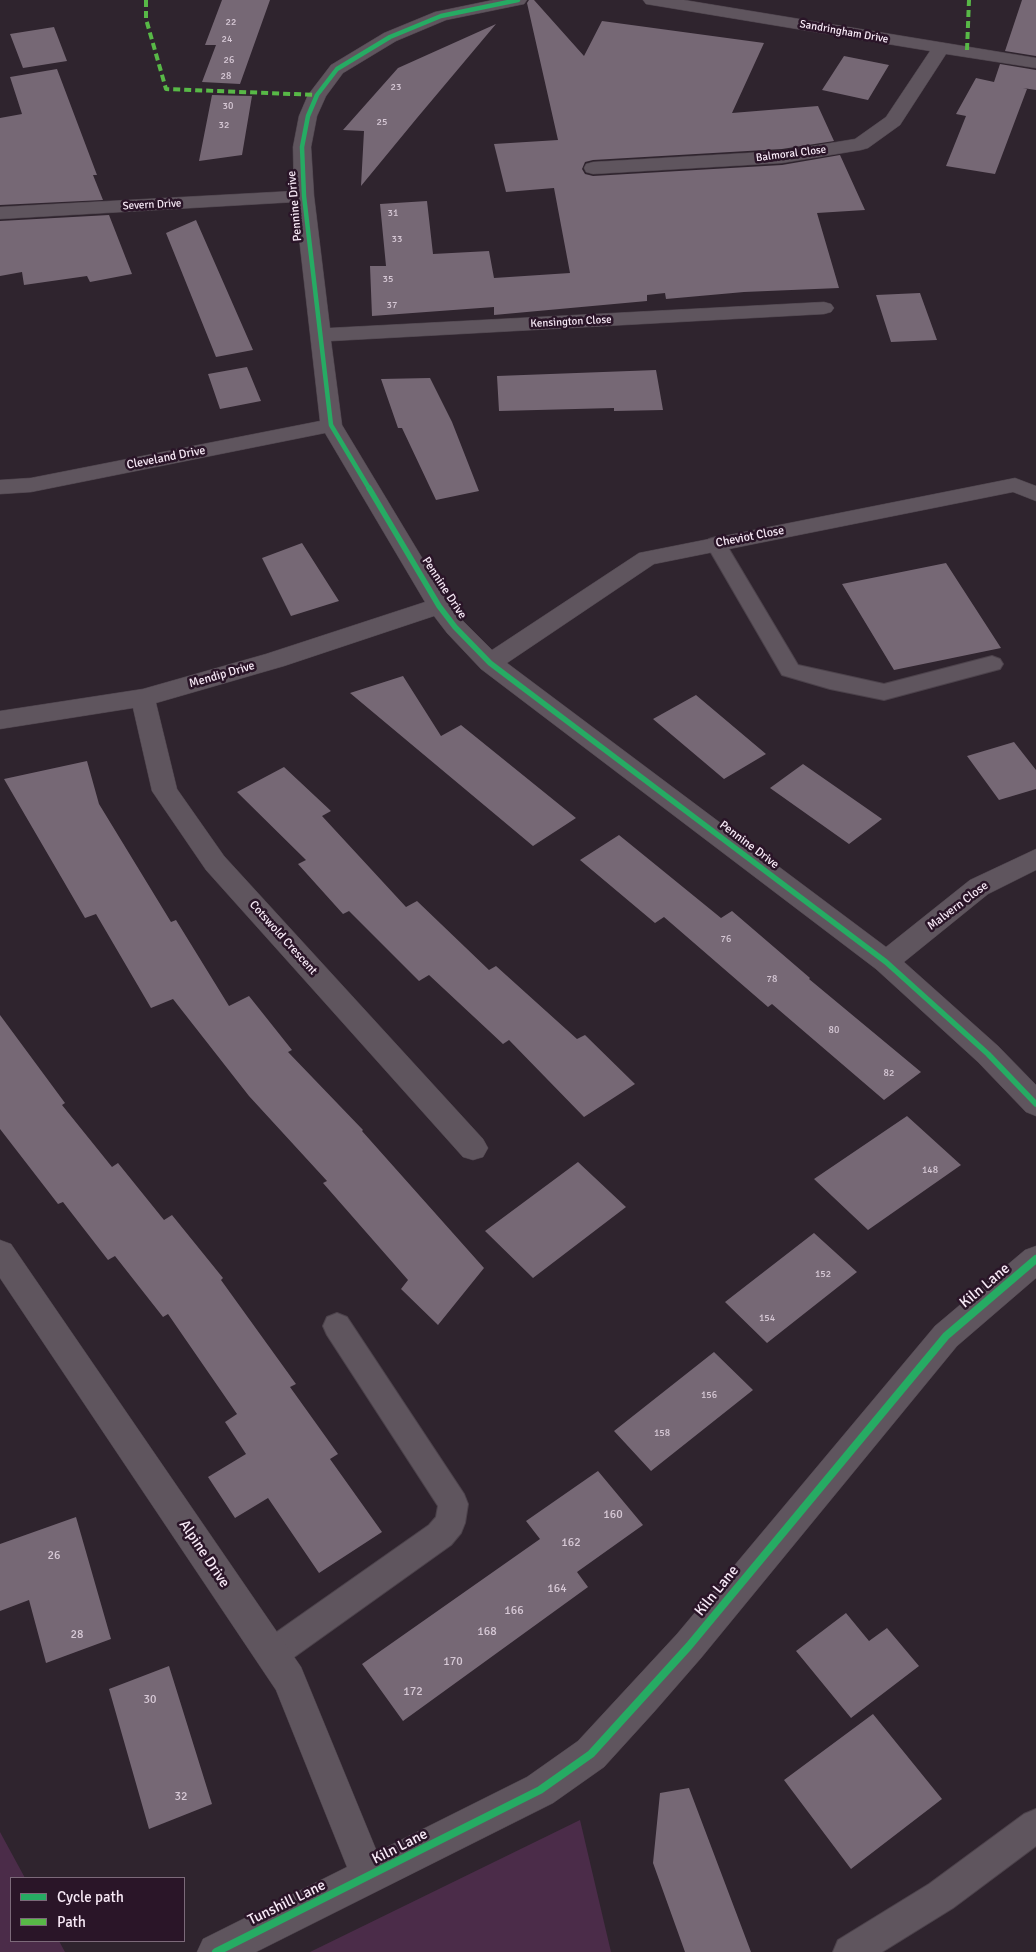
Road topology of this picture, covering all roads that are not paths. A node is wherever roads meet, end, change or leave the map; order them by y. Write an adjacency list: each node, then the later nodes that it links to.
1 (518, 0): 6 (street, Pennine Drive)
2 (652, 0): 3 (street, Sandringham Drive)
3 (941, 48): 4 (street, Sandringham Drive); 5 (street, Balmoral Close)
4 (1036, 63)
5 (593, 168)
6 (304, 196): 7 (street, Severn Drive); 9 (street, Pennine Drive)
7 (0, 213)
8 (824, 308): 9 (street, Kensington Close)
9 (319, 335): 10 (street, Pennine Drive)
10 (331, 426): 11 (street, Cleveland Drive); 14 (street, Pennine Drive)
11 (0, 486)
12 (1036, 494): 13 (street, Cheviot Close)
13 (716, 544): 15 (street, Cheviot Close); 16 (lane)
14 (439, 606): 15 (street, Pennine Drive); 17 (street, Mendip Drive)
15 (490, 663): 20 (street, Pennine Drive)
16 (992, 664)
17 (144, 698): 18 (street, Mendip Drive); 22 (street, Cotswold Crescent)
18 (0, 720)
19 (1036, 860): 20 (street, Malvern Close)
20 (886, 962): 21 (street, Pennine Drive)
21 (1036, 1104)
22 (473, 1148)
23 (0, 1253): 26 (street, Alpine Drive)
24 (1036, 1259): 28 (street, Kiln Lane)
25 (337, 1326): 26 (lane)
26 (272, 1654): 28 (street, Alpine Drive)
27 (1036, 1826): 30 (lane)
28 (369, 1877): 29 (street, Tunshill Lane)
29 (216, 1952)
30 (850, 1952)

